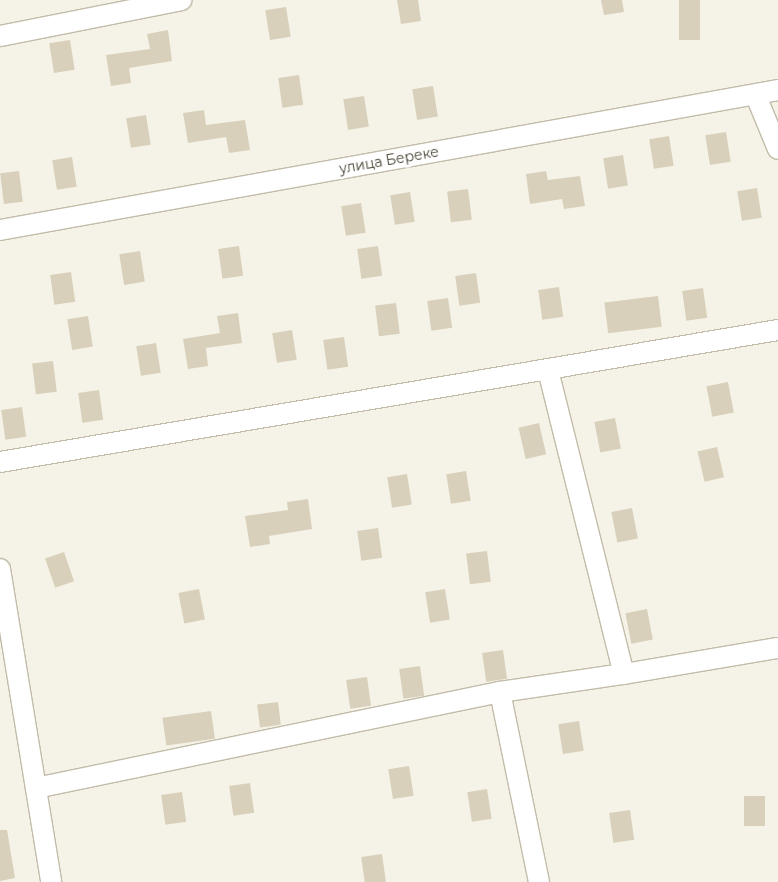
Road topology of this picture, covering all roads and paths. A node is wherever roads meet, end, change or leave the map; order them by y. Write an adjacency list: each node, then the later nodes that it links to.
1 (181, 0): 2 (street)
2 (0, 36)
3 (778, 90): 4 (street, улица Береке)
4 (756, 96): 5 (street); 6 (street, улица Береке)
5 (778, 149)
6 (0, 230)
7 (778, 330): 8 (street)
8 (548, 370): 9 (street); 12 (street)
9 (0, 462)
10 (0, 569): 14 (street)
11 (778, 648): 12 (street)
12 (624, 674): 13 (street)
13 (500, 692): 14 (street); 16 (street)
14 (36, 788): 15 (street)
15 (51, 882)
16 (539, 882)

